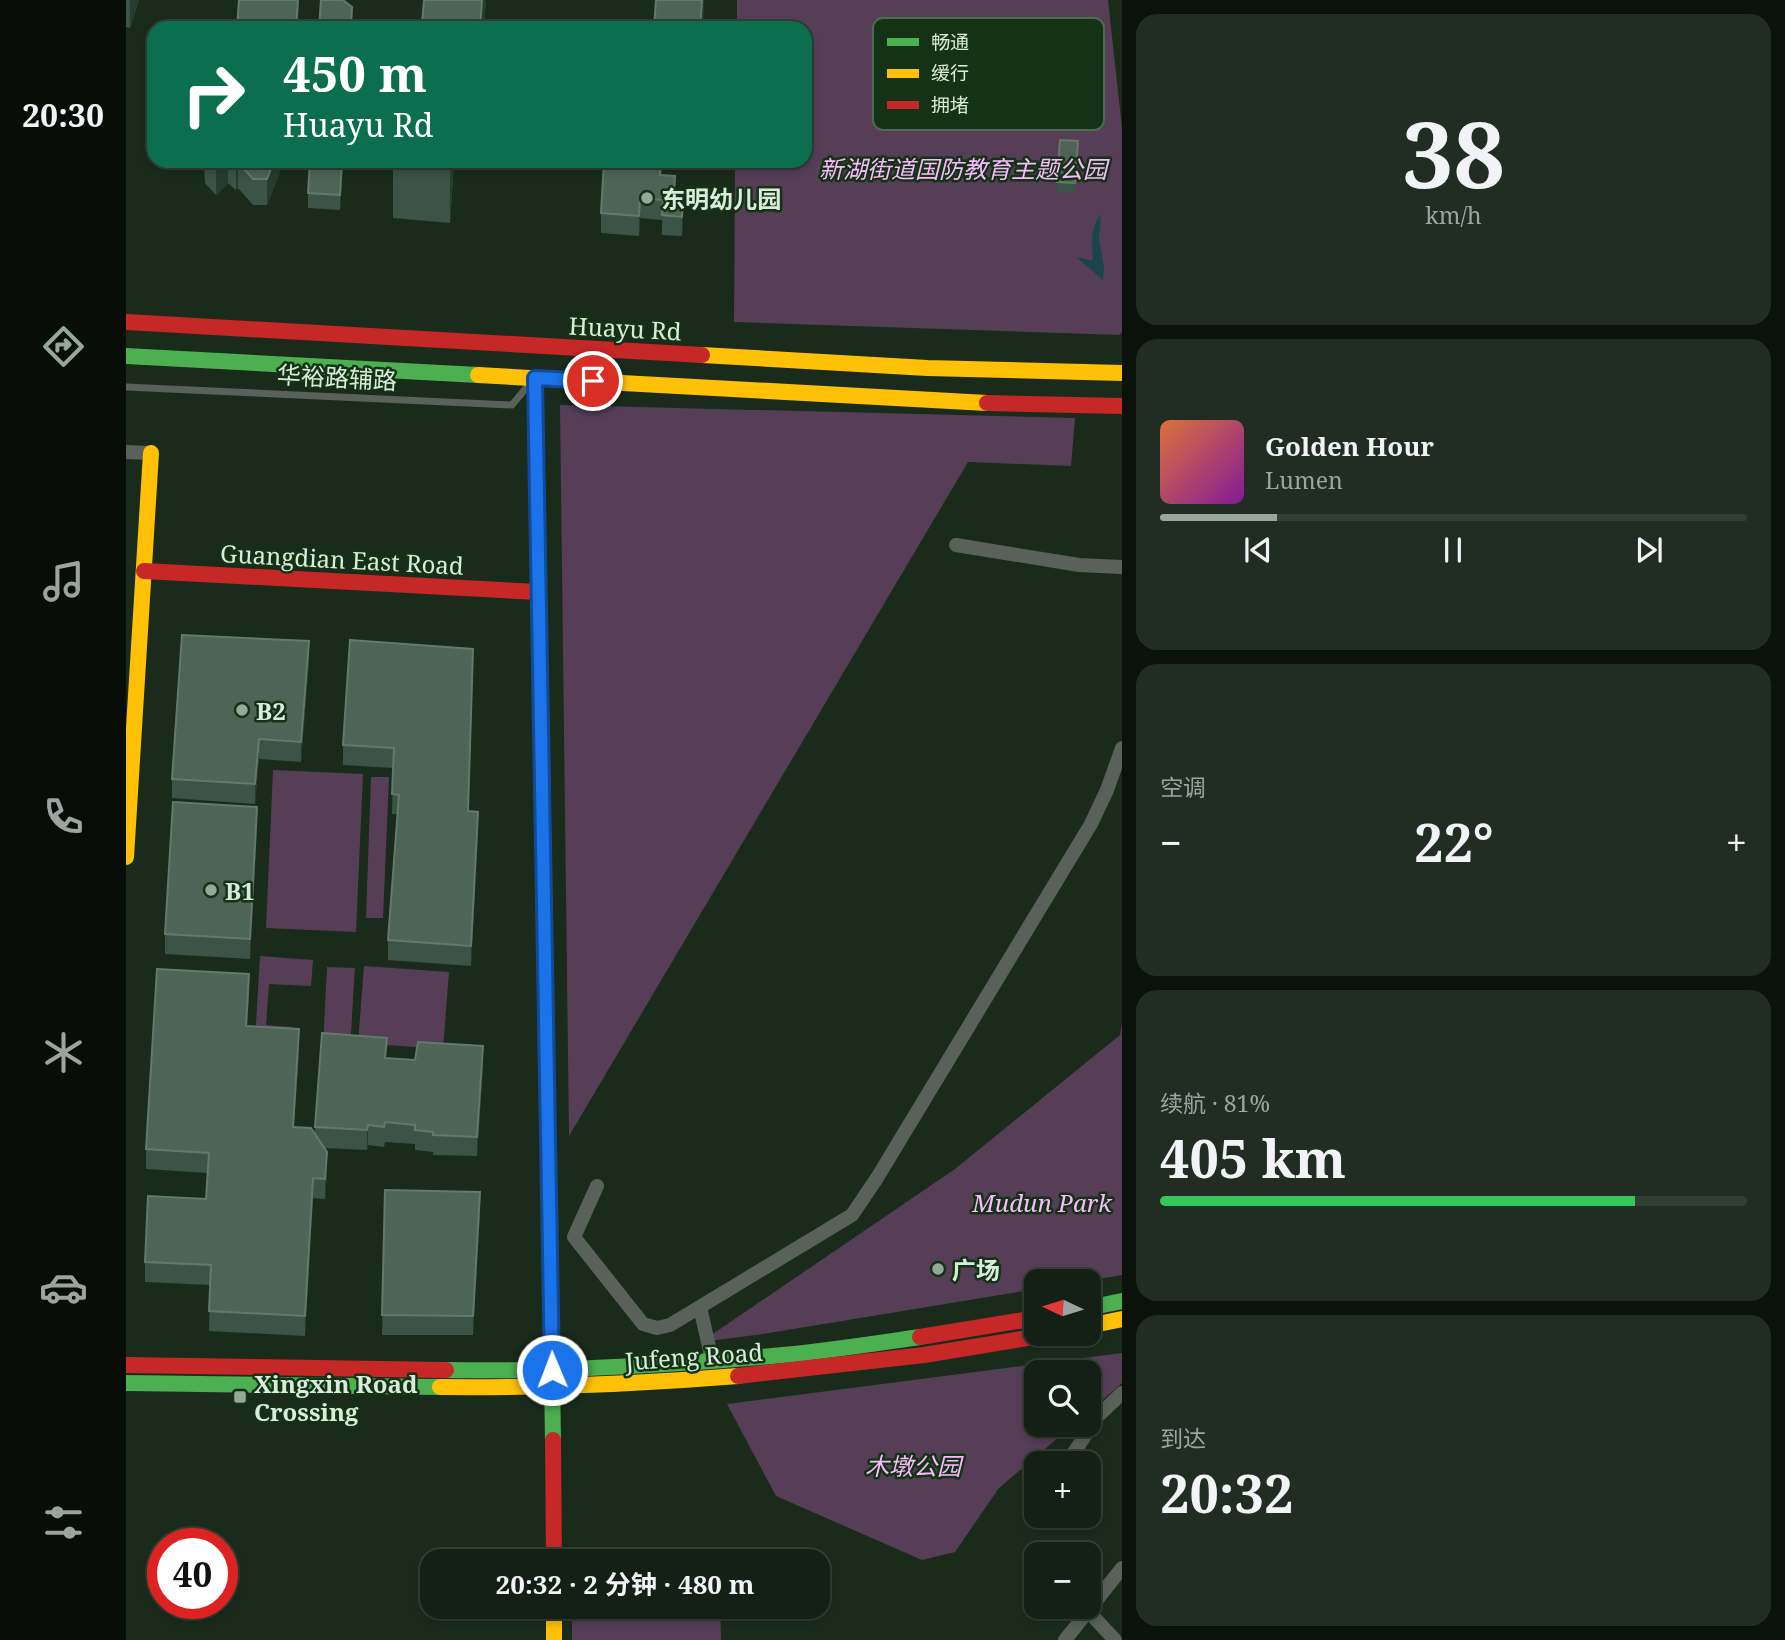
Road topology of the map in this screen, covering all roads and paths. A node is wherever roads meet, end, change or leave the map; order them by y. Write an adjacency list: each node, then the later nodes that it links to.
1 (126, 322): 3 (street, Huayu Rd)
2 (126, 356): 4 (street)
3 (1122, 373)
4 (535, 378): 5 (lane, 华裕路辅路); 6 (street); 12 (street)
5 (126, 387)
6 (1122, 406)
7 (126, 452): 8 (street)
8 (151, 453): 11 (street)
9 (956, 545): 10 (street)
10 (1122, 567)
11 (144, 571): 12 (street, Guangdian East Road); 14 (street)
12 (538, 592): 25 (street)
13 (1122, 748): 18 (street)
14 (126, 857)
15 (597, 1186): 18 (street)
16 (1122, 1301): 17 (street)
17 (1101, 1305)
18 (700, 1307): 23 (street)
19 (1122, 1319): 21 (street)
20 (1024, 1320): 23 (street, Jufeng Road)
21 (1101, 1323)
22 (1024, 1339): 27 (street, Jufeng Road)
23 (712, 1360): 25 (street, Jufeng Road)
24 (126, 1365): 25 (street, Jufeng Road)
25 (552, 1370): 27 (street)
26 (126, 1383): 27 (street, Jufeng Road)
27 (552, 1387): 30 (street)
28 (1122, 1393): 29 (street)
29 (1075, 1451)
30 (554, 1549)
31 (1122, 1568): 32 (street)
32 (1101, 1594)
33 (554, 1619): 36 (street)
34 (1081, 1619): 37 (street)
35 (1095, 1619): 38 (street)
36 (554, 1640)
37 (1065, 1640)
38 (1115, 1640)

